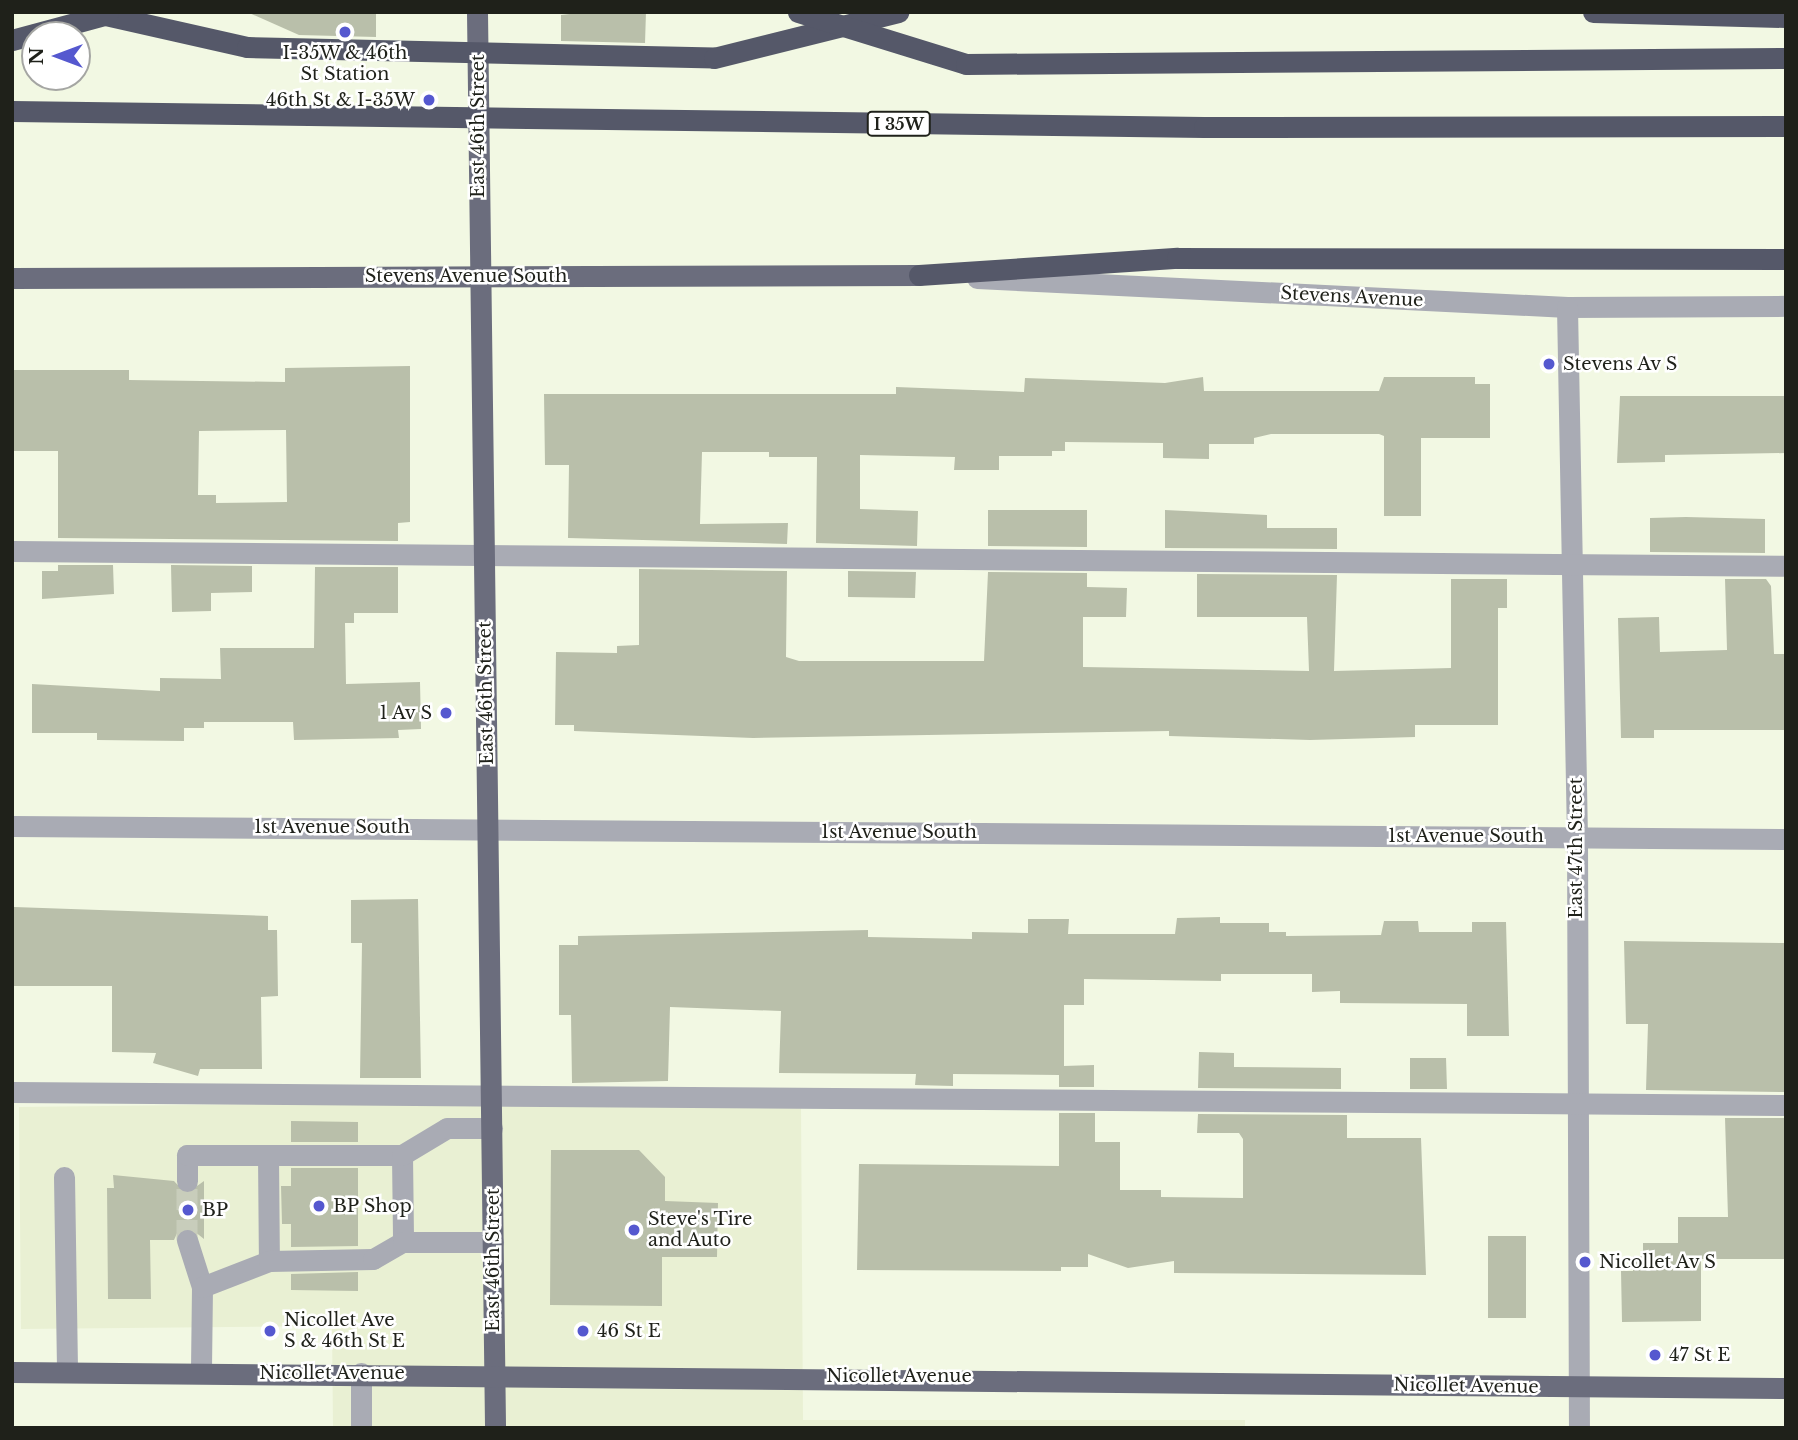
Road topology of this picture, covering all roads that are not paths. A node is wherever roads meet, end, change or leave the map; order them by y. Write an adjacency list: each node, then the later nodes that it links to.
1 (477, 12): 13 (main road, East 46th Street)
2 (798, 12): 7 (highway)
3 (898, 12): 7 (highway)
4 (1593, 12): 6 (highway)
5 (103, 13): 7 (highway); 8 (highway)
6 (1786, 17)
7 (848, 26): 9 (highway)
8 (12, 40)
9 (1786, 58)
10 (12, 111): 11 (highway, I 35W)
11 (1786, 126)
12 (1786, 259): 14 (highway)
13 (480, 275): 14 (main road, Stevens Avenue South); 15 (main road, Stevens Avenue South); 19 (main road, East 46th Street)
14 (919, 275): 17 (street, Stevens Avenue)
15 (12, 278)
16 (1786, 306): 17 (street, Stevens Avenue)
17 (1567, 307): 20 (street, East 47th Street)
18 (12, 551): 19 (street)
19 (484, 555): 20 (street); 23 (main road, East 46th Street)
20 (1573, 564): 21 (street); 24 (street, East 47th Street)
21 (1786, 566)
22 (12, 826): 23 (street, 1st Avenue South)
23 (488, 828): 24 (street, 1st Avenue South); 27 (main road, East 46th Street)
24 (1577, 837): 25 (street, 1st Avenue South); 28 (street, East 47th Street)
25 (1786, 839)
26 (12, 1093): 27 (street)
27 (491, 1095): 28 (street); 30 (main road, East 46th Street)
28 (1574, 1103): 29 (street); 45 (street, East 47th Street)
29 (1786, 1105)
30 (492, 1128): 32 (street); 37 (main road, East 46th Street)
31 (268, 1155): 32 (street); 34 (street); 38 (street)
32 (402, 1155): 36 (street)
33 (64, 1177): 41 (street)
34 (187, 1181)
35 (187, 1240): 39 (street)
36 (403, 1242): 37 (street); 38 (street)
37 (494, 1242): 44 (main road, East 46th Street)
38 (269, 1261): 39 (street)
39 (202, 1287): 42 (street)
40 (12, 1372): 41 (main road, Nicollet Avenue)
41 (67, 1372): 42 (main road, Nicollet Avenue)
42 (201, 1372): 43 (main road, Nicollet Avenue)
43 (361, 1373): 44 (main road, Nicollet Avenue); 47 (street)
44 (495, 1374): 45 (main road, Nicollet Avenue); 48 (main road, East 46th Street)
45 (1578, 1388): 46 (main road, Nicollet Avenue); 49 (street, East 47th Street)
46 (1786, 1388)
47 (361, 1428)
48 (495, 1428)
49 (1579, 1428)

